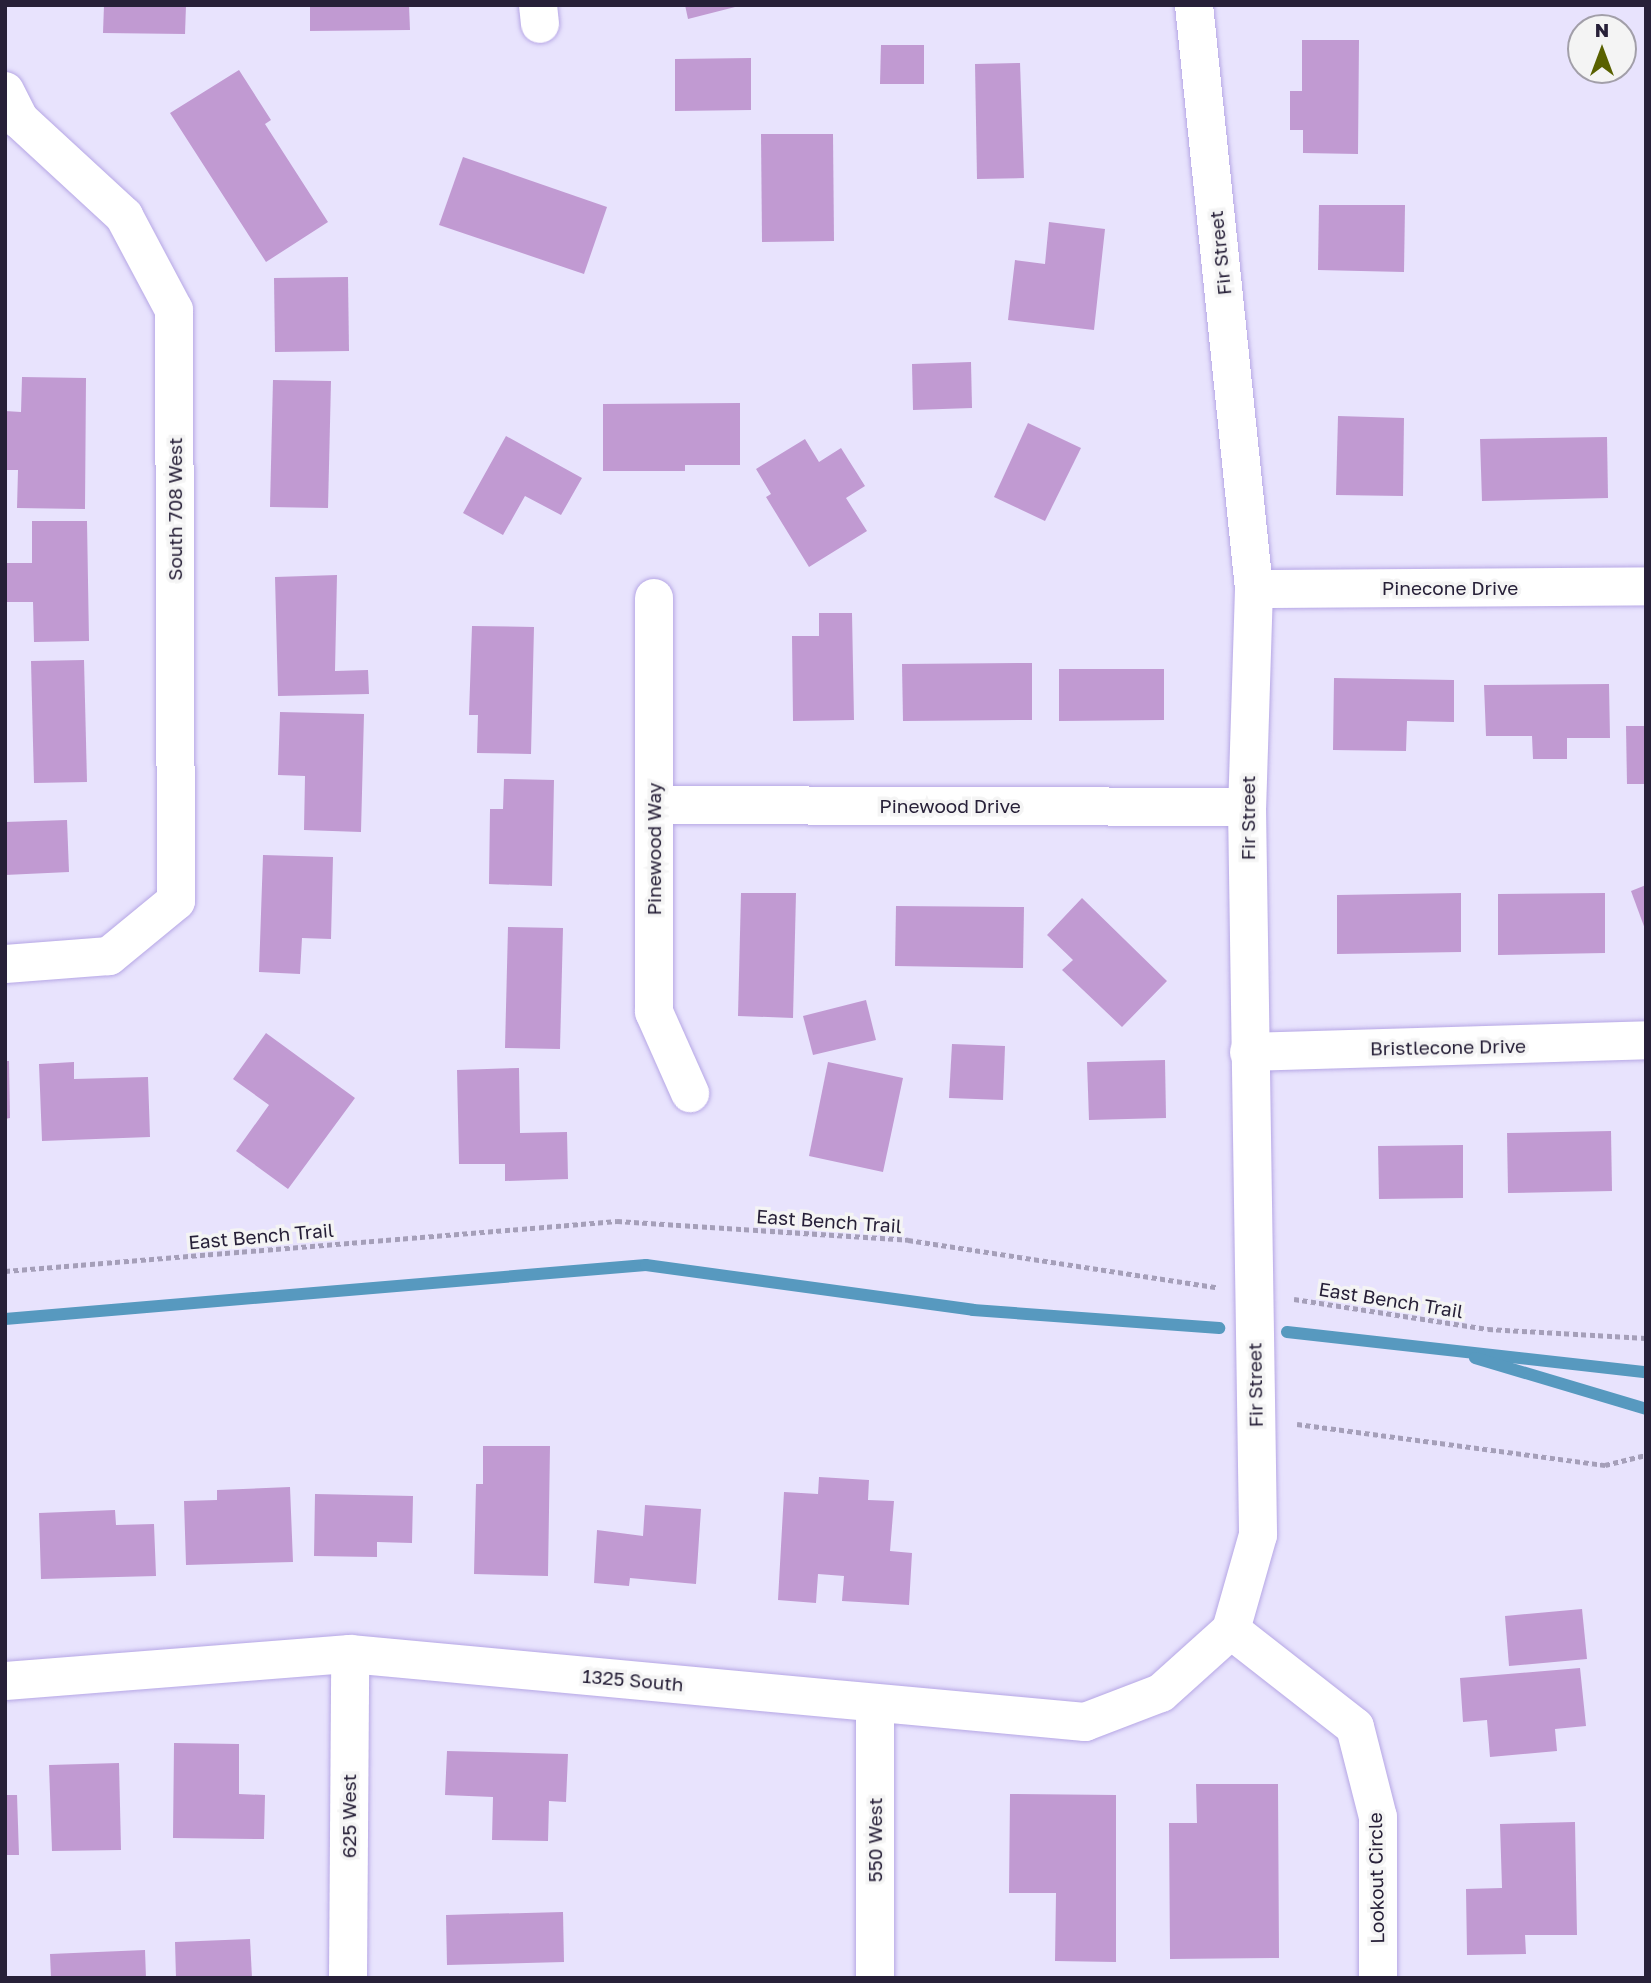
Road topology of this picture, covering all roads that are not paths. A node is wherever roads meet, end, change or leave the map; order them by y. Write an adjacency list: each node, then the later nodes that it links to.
1 (1194, 5): 4 (street, Fir Street)
2 (5, 91): 8 (street, South 708 West)
3 (1646, 586): 4 (street, Pinecone Drive)
4 (1254, 589): 7 (street, Fir Street)
5 (654, 598): 6 (street, Pinewood Way)
6 (654, 805): 7 (street, Pinewood Drive); 11 (street, Pinewood Way)
7 (1247, 807): 10 (street, Fir Street)
8 (5, 964)
9 (1646, 1040): 10 (street, Bristlecone Drive)
10 (1250, 1052): 12 (street, Fir Street)
11 (690, 1093)
12 (1231, 1630): 15 (street, 1325 South); 18 (street, Lookout Circle)
13 (350, 1654): 14 (street, 1325 South); 15 (street, 1325 South); 16 (street, 625 West)
14 (5, 1681)
15 (875, 1703): 17 (street, 550 West)
16 (348, 1978)
17 (875, 1978)
18 (1378, 1978)

